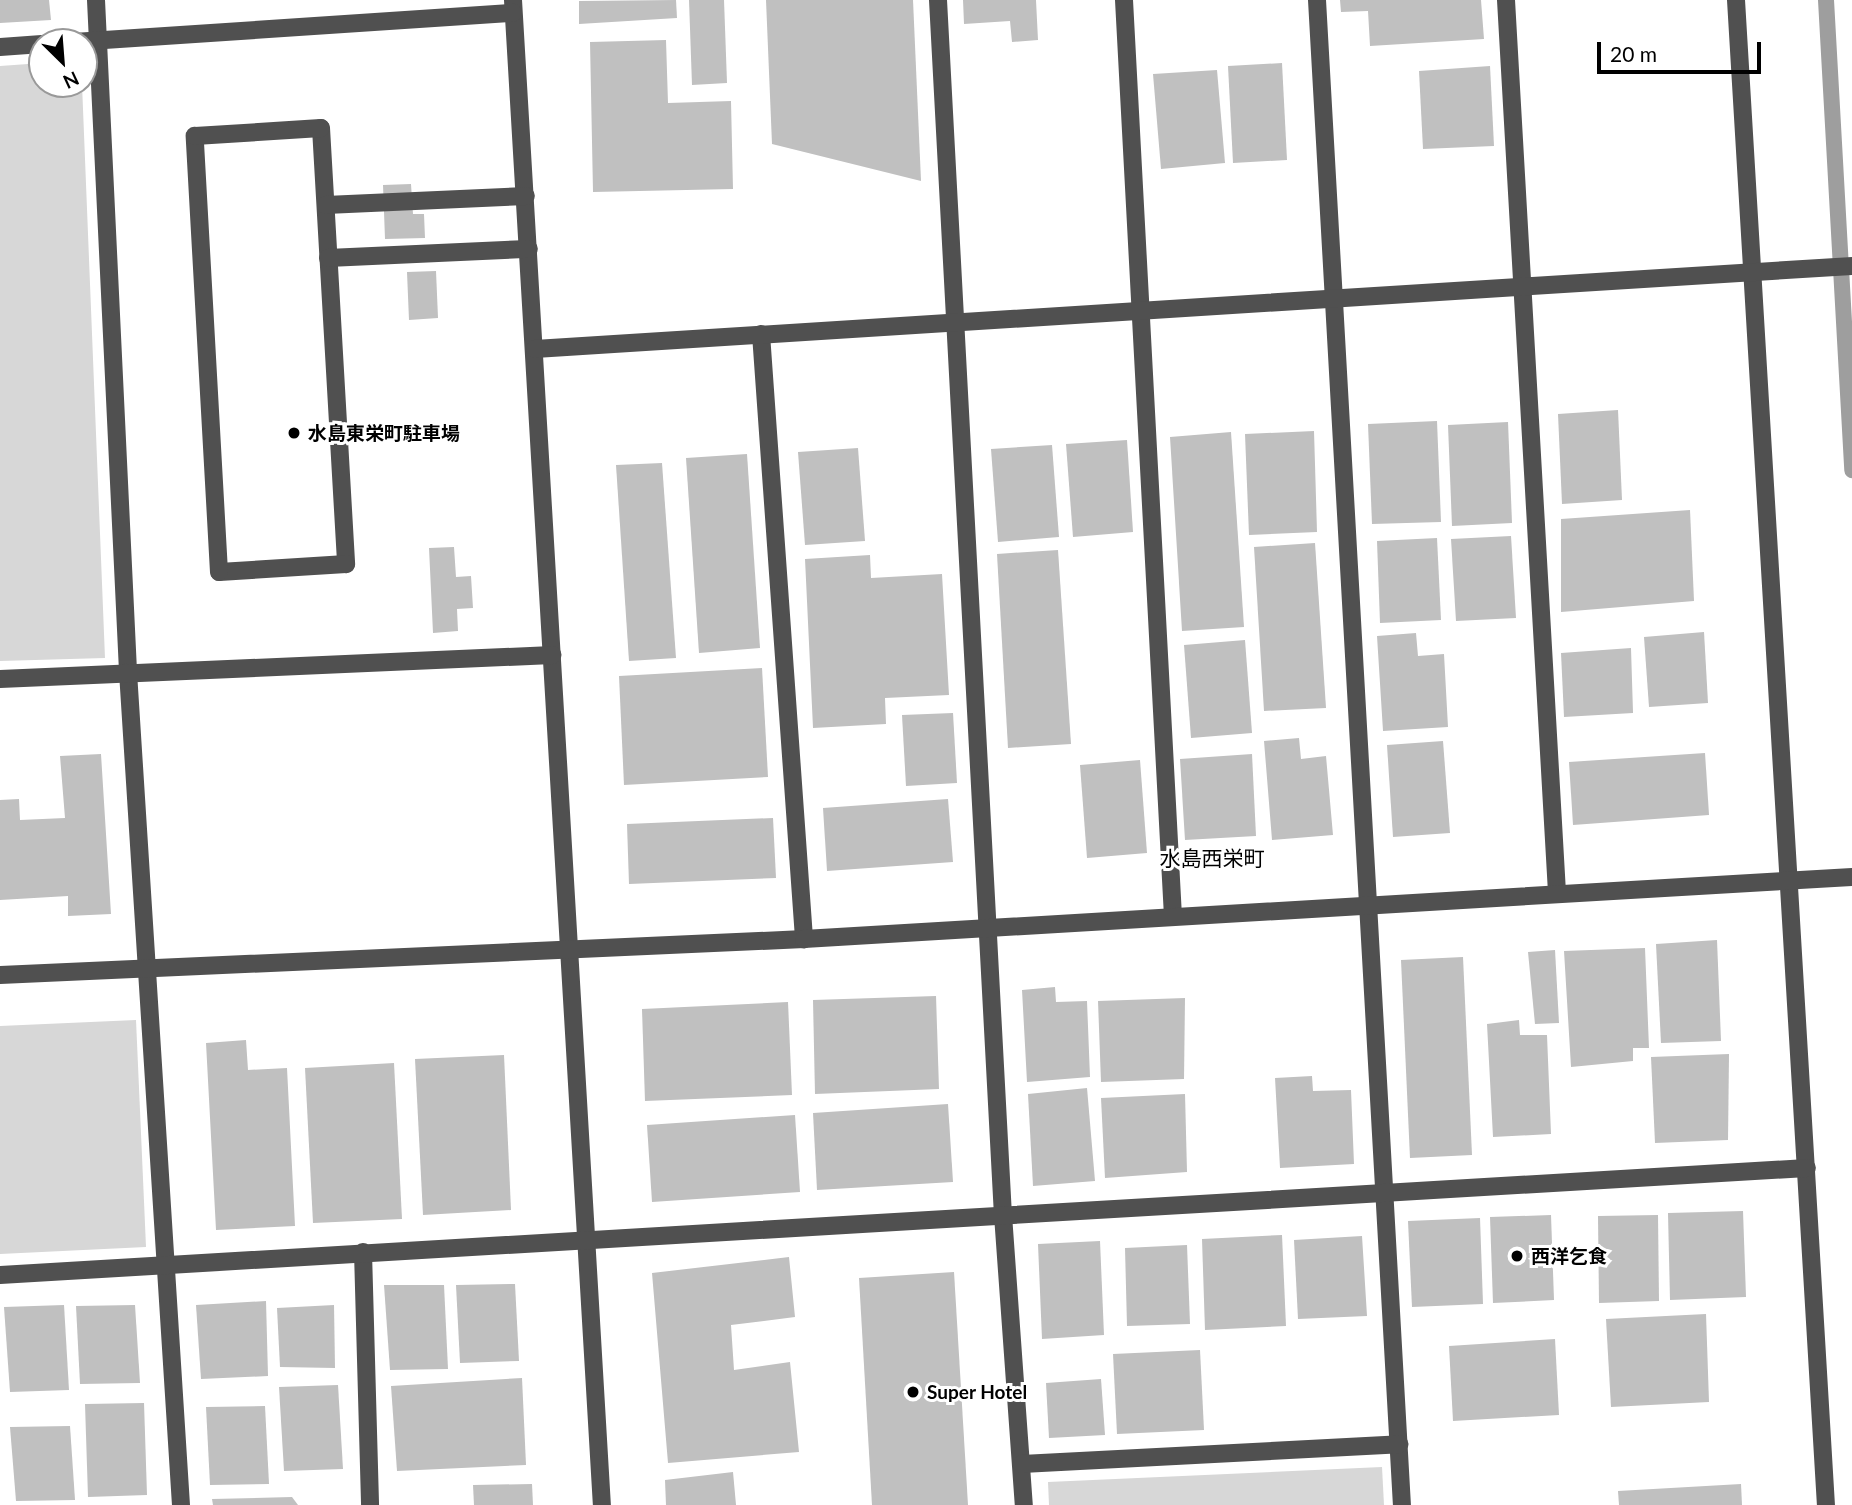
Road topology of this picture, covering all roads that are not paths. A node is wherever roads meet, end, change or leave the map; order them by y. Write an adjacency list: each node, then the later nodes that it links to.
1 (96, 0): 8 (street)
2 (938, 0): 20 (street)
3 (1124, 0): 19 (street)
4 (1317, 0): 18 (street)
5 (1506, 0): 17 (street)
6 (1736, 0): 16 (street)
7 (513, 6): 8 (street); 11 (street)
8 (99, 40): 24 (street)
9 (28, 45): 10 (street)
10 (0, 47)
11 (526, 196): 12 (street); 13 (street)
12 (326, 205): 14 (street); 14 (street)
13 (529, 249): 14 (street); 22 (street)
14 (328, 258)
15 (1852, 266): 16 (street)
16 (1751, 272): 17 (street); 27 (street)
17 (1520, 286): 18 (street); 28 (street)
18 (1335, 298): 19 (street); 29 (street)
19 (1143, 310): 20 (street); 30 (street)
20 (956, 323): 21 (street); 31 (street)
21 (761, 334): 22 (street); 32 (street)
22 (536, 349): 23 (street)
23 (552, 654): 24 (street); 33 (street)
24 (128, 672): 25 (street); 34 (street)
25 (0, 679)
26 (1852, 877): 27 (street)
27 (1789, 880): 28 (street); 36 (street)
28 (1557, 893): 29 (street)
29 (1368, 905): 30 (street); 37 (street)
30 (1173, 917): 31 (street)
31 (989, 928): 32 (street); 38 (street)
32 (804, 939): 33 (street)
33 (569, 950): 34 (street); 39 (street)
34 (150, 970): 35 (street); 41 (street)
35 (0, 975)
36 (1807, 1168): 37 (street); 50 (street)
37 (1386, 1193): 38 (street); 43 (street)
38 (1003, 1215): 39 (street); 44 (street)
39 (586, 1241): 40 (street); 47 (street)
40 (363, 1252): 41 (street); 46 (street)
41 (166, 1264): 42 (street); 45 (street)
42 (0, 1275)
43 (1399, 1444): 44 (street); 49 (street)
44 (1022, 1465): 48 (street)
45 (181, 1505)
46 (370, 1505)
47 (602, 1505)
48 (1024, 1505)
49 (1402, 1505)
50 (1826, 1505)

